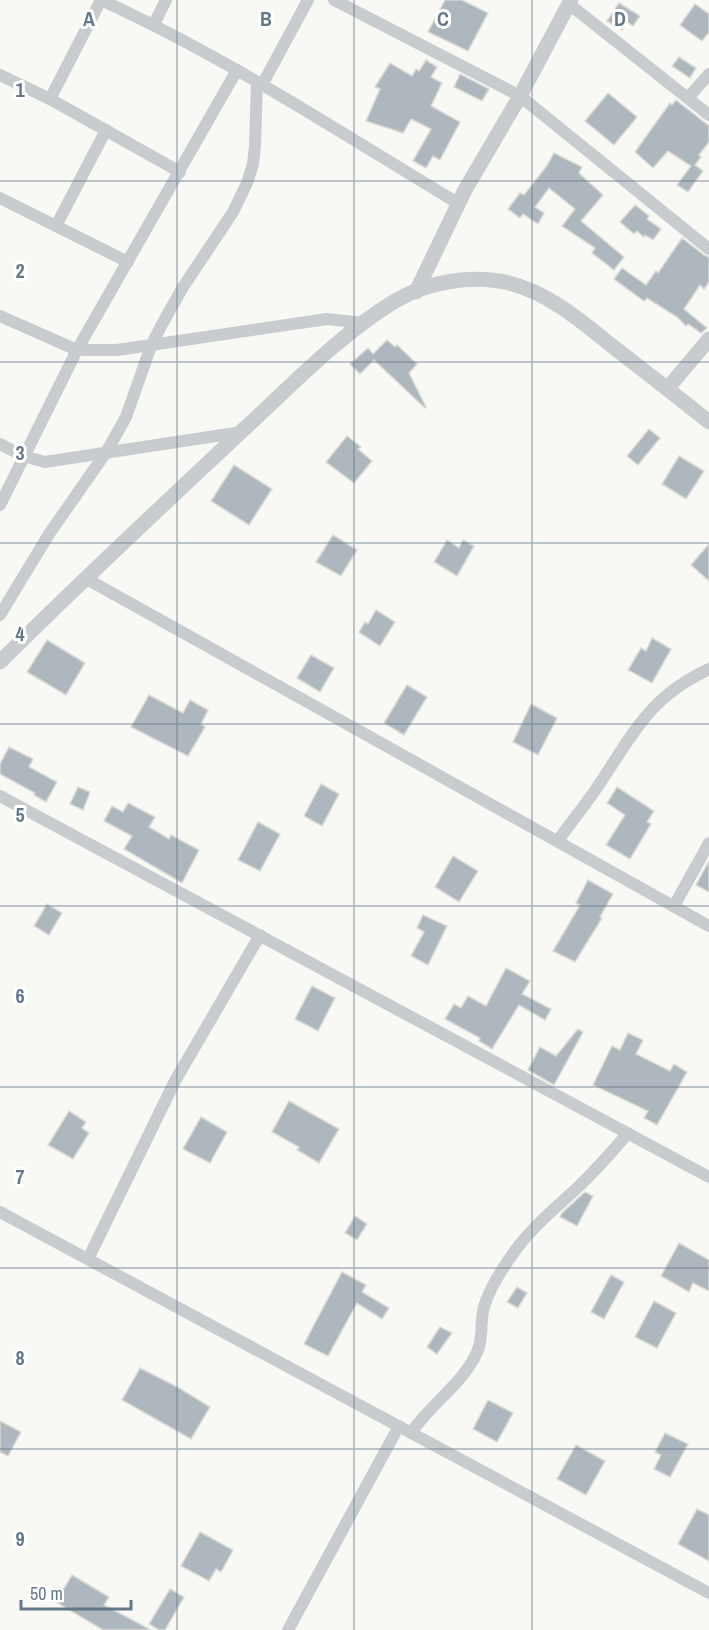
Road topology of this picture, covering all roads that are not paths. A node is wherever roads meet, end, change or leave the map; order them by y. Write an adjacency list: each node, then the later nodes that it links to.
1 (101, 0): 6 (street); 13 (street)
2 (166, 0): 6 (street)
3 (308, 0): 10 (street)
4 (334, 0): 11 (street)
5 (570, 2): 11 (street); 12 (street)
6 (154, 24): 7 (street)
7 (237, 70): 10 (street); 16 (street)
8 (709, 74): 12 (street)
9 (2, 81): 13 (street)
10 (260, 83): 18 (street); 26 (street)
11 (520, 96): 18 (street); 20 (street)
12 (688, 98): 14 (street)
13 (50, 99): 15 (street)
14 (709, 115)
15 (106, 130): 16 (street); 19 (street)
16 (180, 172): 21 (street)
17 (0, 198): 19 (street)
18 (459, 204): 22 (street)
19 (56, 226): 21 (street)
20 (709, 249)
21 (128, 262): 27 (street)
22 (416, 291): 24 (street); 28 (street)
23 (0, 315): 27 (street)
24 (363, 323): 26 (street); 30 (street)
25 (709, 339): 28 (street)
26 (151, 346): 27 (street); 32 (street)
27 (77, 350): 33 (street)
28 (668, 388): 29 (street)
29 (709, 422)
30 (242, 432): 32 (street); 35 (street)
31 (0, 444): 33 (street)
32 (107, 451): 33 (street); 36 (street)
33 (23, 456): 34 (street)
34 (0, 505)
35 (85, 578): 37 (street); 40 (street)
36 (0, 615)
37 (0, 662)
38 (709, 669): 40 (street)
39 (0, 796): 44 (street)
40 (558, 841): 42 (street)
41 (709, 843): 42 (street)
42 (674, 906): 43 (street)
43 (709, 926)
44 (260, 935): 45 (street); 48 (street)
45 (628, 1133): 46 (street); 50 (street)
46 (709, 1177)
47 (0, 1212): 48 (street)
48 (88, 1259): 49 (street)
49 (399, 1426): 50 (street); 52 (street)
50 (411, 1432): 51 (street)
51 (709, 1593)
52 (288, 1630)

